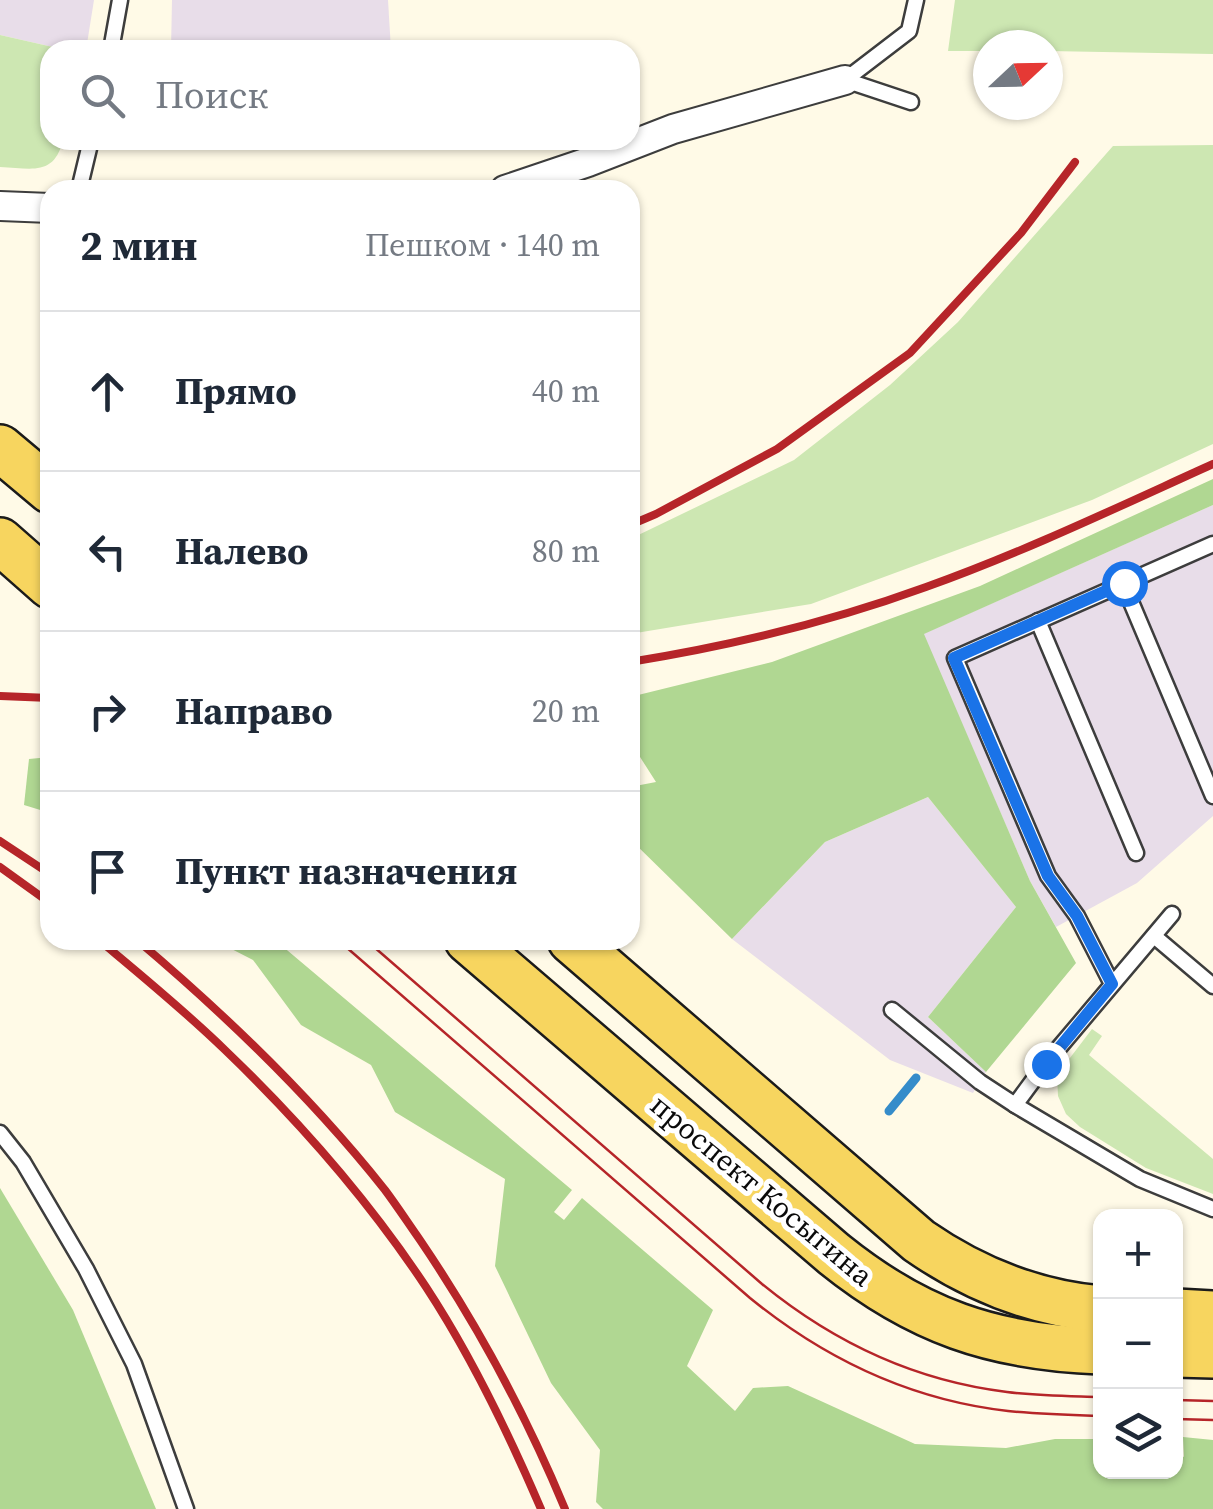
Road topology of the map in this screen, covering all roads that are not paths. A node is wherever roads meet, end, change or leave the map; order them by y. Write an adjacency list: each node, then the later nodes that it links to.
1 (120, 0): 3 (lane)
2 (916, 0): 4 (lane)
3 (113, 40)
4 (846, 80): 5 (lane); 6 (street)
5 (910, 102)
6 (640, 142)
7 (89, 150): 9 (lane)
8 (619, 150): 10 (street)
9 (81, 180)
10 (534, 180)
11 (0, 206): 12 (street)
12 (40, 208)
13 (0, 448): 14 (main road)
14 (40, 482)
15 (0, 541): 17 (main road)
16 (1212, 547): 18 (lane)
17 (40, 576)
18 (1124, 583): 19 (lane); 20 (lane)
19 (1038, 621): 21 (lane); 26 (lane)
20 (1213, 796)
21 (1136, 853)
22 (1172, 914): 23 (lane)
23 (1154, 936): 26 (lane); 27 (lane)
24 (480, 950): 35 (main road, проспект Косыгина)
25 (583, 950): 32 (main road, проспект Косыгина)
26 (1112, 984): 29 (lane)
27 (1213, 986)
28 (892, 1010): 29 (lane)
29 (1016, 1106): 31 (lane)
30 (0, 1133): 38 (lane)
31 (1213, 1209)
32 (1093, 1308)
33 (1183, 1312): 34 (main road)
34 (1213, 1314)
35 (1093, 1351)
36 (1183, 1354): 37 (main road)
37 (1213, 1355)
38 (186, 1509)

